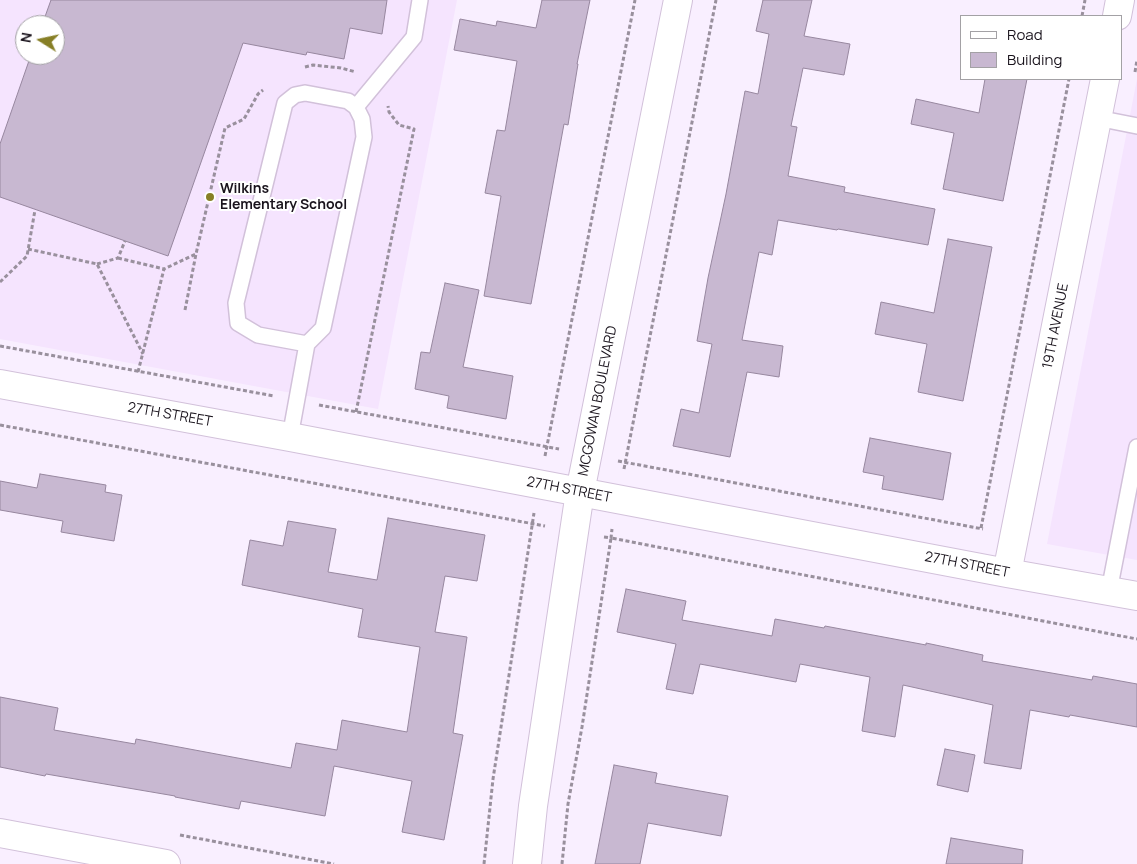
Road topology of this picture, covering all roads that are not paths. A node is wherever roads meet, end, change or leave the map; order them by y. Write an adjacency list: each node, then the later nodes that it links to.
1 (420, 0): 6 (lane)
2 (678, 0): 13 (street, MCGOWAN BOULEVARD)
3 (1120, 0): 4 (street)
4 (1117, 15)
5 (1104, 80): 7 (street, 19TH AVENUE)
6 (356, 107): 9 (lane); 9 (lane)
7 (1097, 118): 8 (lane); 14 (street, 19TH AVENUE)
8 (1137, 126)
9 (307, 344): 11 (lane)
10 (0, 384): 11 (street, 27TH STREET)
11 (290, 437): 13 (street, 27TH STREET)
12 (1137, 447): 15 (lane)
13 (580, 492): 14 (street, 27TH STREET); 20 (street, MCGOWAN BOULEVARD)
14 (1007, 573): 15 (street, 27TH STREET)
15 (1110, 591): 16 (street, 27TH STREET)
16 (1137, 596)
17 (0, 833): 18 (street)
18 (40, 853): 19 (street)
19 (166, 864)
20 (527, 864)

